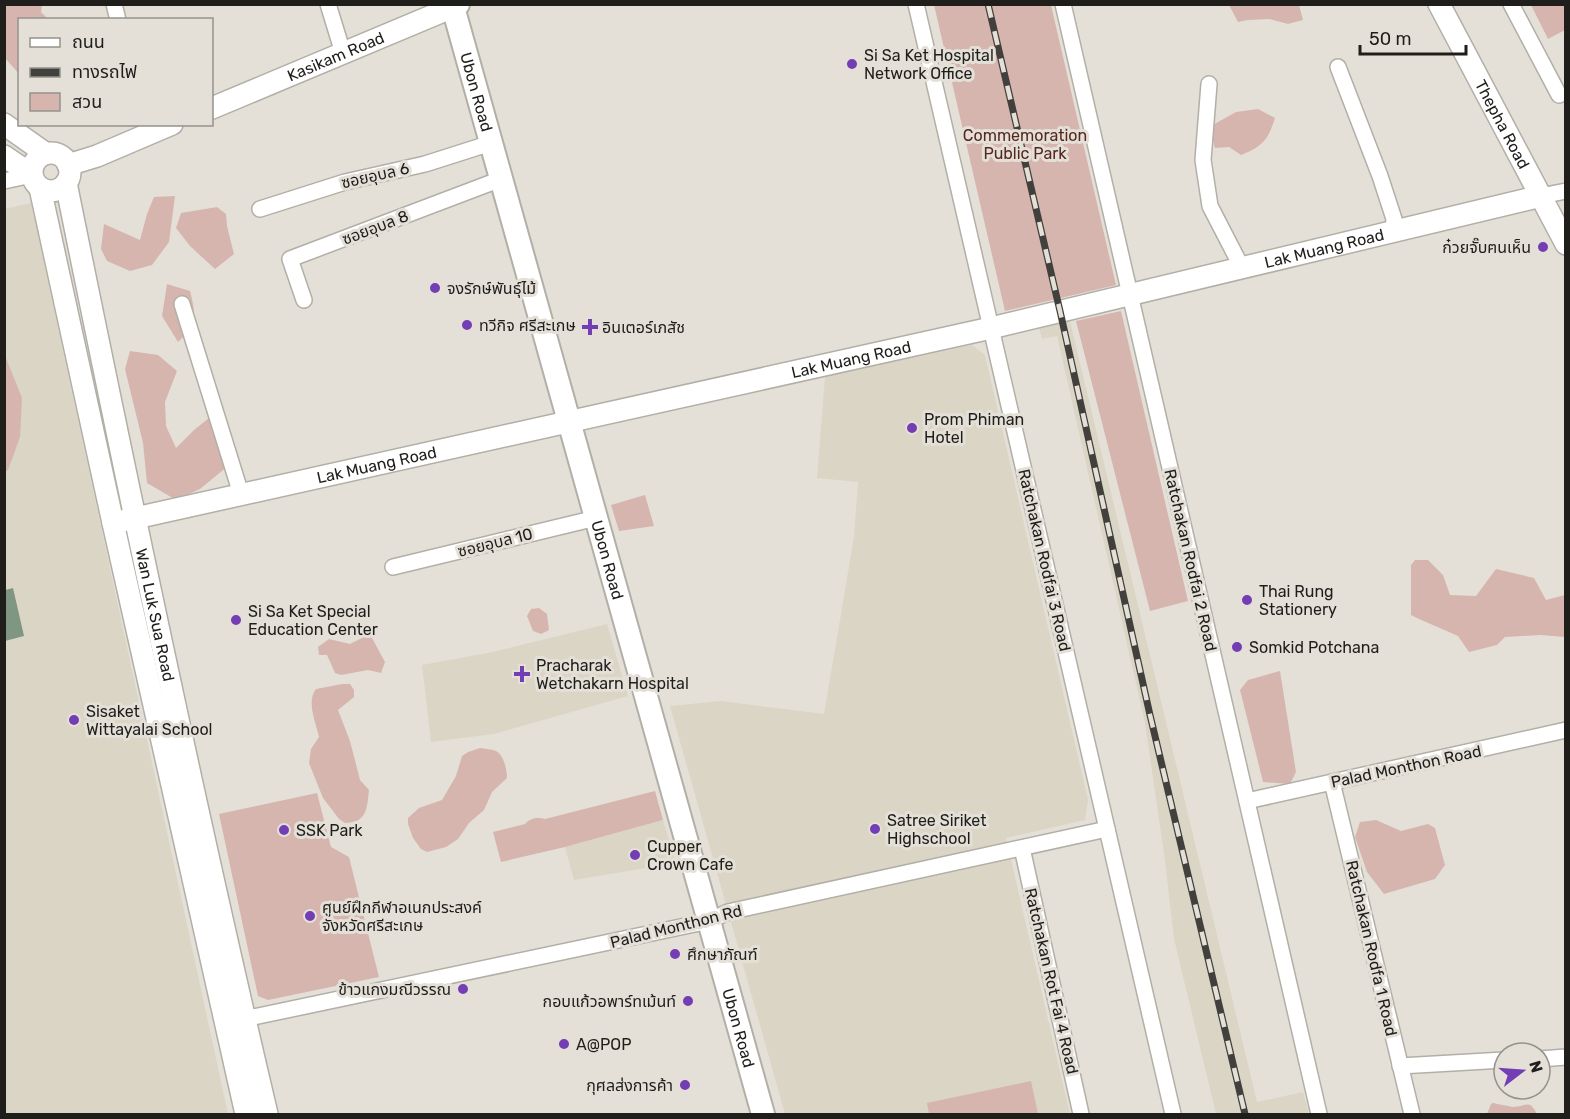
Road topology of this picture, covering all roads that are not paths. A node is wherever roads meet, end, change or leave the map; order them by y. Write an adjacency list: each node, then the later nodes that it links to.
1 (328, 4): 7 (street)
2 (916, 4): 30 (street, Ratchakan Rodfai 3 Road)
3 (1063, 4): 27 (street, Ratchakan Rodfai 2 Road)
4 (1439, 4): 22 (street, Thepha Road)
5 (1511, 4): 10 (street)
6 (456, 6): 7 (street, Kasikam Road); 14 (main road, Ubon Road)
7 (343, 53): 11 (street, Kasikam Road)
8 (1338, 67): 24 (street)
9 (1209, 84): 26 (street)
10 (1559, 95)
11 (213, 108)
12 (4, 124): 15 (street)
13 (160, 127): 17 (street)
14 (491, 143): 18 (main road, Ubon Road); 23 (street, ซอยอุบล 6)
15 (45, 153): 17 (street); 20 (street)
16 (4, 156): 20 (street)
17 (67, 174): 20 (street); 33 (street, Wan Luk Sua Road)
18 (501, 179): 28 (street, ซอยอุบล 8); 31 (main road, Ubon Road)
19 (4, 181): 20 (street)
20 (36, 181): 35 (street, Wan Luk Sua Road)
21 (1566, 191): 22 (street, Lak Muang Road)
22 (1541, 196): 24 (street, Lak Muang Road); 25 (street, Thepha Road)
23 (260, 209)
24 (1393, 232): 26 (street, Lak Muang Road)
25 (1566, 243)
26 (1242, 268): 27 (street, Lak Muang Road)
27 (1130, 295): 30 (street, Lak Muang Road); 39 (street, Ratchakan Rodfai 2 Road)
28 (304, 300)
29 (182, 304): 32 (street)
30 (991, 328): 31 (street, Lak Muang Road); 40 (street, Ratchakan Rodfai 3 Road)
31 (569, 422): 32 (street, Lak Muang Road); 34 (main road, Ubon Road)
32 (242, 494): 33 (street, Lak Muang Road)
33 (134, 518): 35 (street, Lak Muang Road); 42 (street, Wan Luk Sua Road)
34 (596, 518): 36 (street, ซอยอุบล 10); 43 (main road, Ubon Road)
35 (113, 523): 42 (street, Wan Luk Sua Road)
36 (393, 567)
37 (1566, 730): 38 (street, Palad Monthon Road)
38 (1332, 782): 39 (street, Palad Monthon Road); 47 (street, Ratchakan Rodfa 1 Road)
39 (1246, 801): 53 (street, Ratchakan Rodfai 2 Road)
40 (1107, 830): 41 (street, Palad Monthon Rd); 52 (street, Ratchakan Rodfai 3 Road)
41 (1022, 848): 43 (street, Palad Monthon Rd); 51 (street, Ratchakan Rot Fai 4 Road)
42 (209, 904): 44 (street, Wan Luk Sua Road)
43 (709, 921): 45 (street, Palad Monthon Rd); 50 (main road, Ubon Road)
44 (222, 963): 45 (street, Wan Luk Sua Road); 48 (street, Wan Luk Sua Road)
45 (244, 1019): 49 (street, Wan Luk Sua Road)
46 (1492, 1061): 47 (street)
47 (1400, 1066): 54 (street, Ratchakan Rodfa 1 Road)
48 (246, 1114)
49 (267, 1114)
50 (763, 1114)
51 (1081, 1114)
52 (1173, 1114)
53 (1319, 1114)
54 (1412, 1114)

